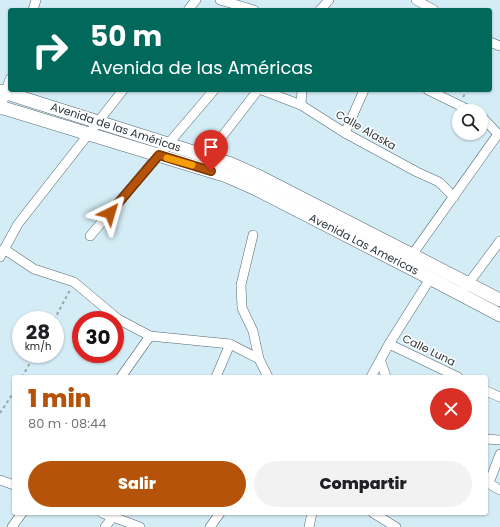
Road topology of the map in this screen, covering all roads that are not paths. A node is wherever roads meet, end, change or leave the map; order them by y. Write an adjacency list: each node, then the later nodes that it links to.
1 (196, 0): 5 (street)
2 (220, 0): 6 (street)
3 (329, 0): 7 (street)
4 (416, 0): 8 (street)
5 (190, 8)
6 (247, 8)
7 (322, 8)
8 (429, 8)
9 (8, 83): 10 (street)
10 (3, 92): 20 (street); 21 (street, Avenida de las Américas)
11 (121, 92): 21 (street)
12 (212, 92): 26 (street)
13 (256, 92): 28 (street)
14 (267, 92): 19 (street, Calle Alaska)
15 (302, 92): 19 (street)
16 (363, 92): 23 (street)
17 (432, 92): 18 (street)
18 (457, 104)
19 (301, 105): 23 (street, Calle Alaska)
20 (0, 108): 24 (street, Avenida de las Américas)
21 (98, 121): 24 (street); 26 (street, Avenida de las Américas)
22 (488, 123): 25 (street)
23 (345, 133): 30 (street, Calle Alaska)
24 (89, 134): 27 (street, Avenida de las Américas); 34 (street)
25 (499, 134): 30 (street)
26 (167, 143): 27 (street); 28 (street, Avenida de las Américas)
27 (159, 155): 29 (street, Avenida de las Américas); 32 (street)
28 (207, 156): 29 (street, Avenida de las Américas)
29 (229, 170): 35 (street, Avenida Las Americas); 36 (street, Avenida Las Americas)
30 (454, 197): 35 (street)
31 (252, 235): 43 (street)
32 (90, 236)
33 (500, 241): 37 (street)
34 (2, 253): 40 (street)
35 (412, 255): 36 (street, Avenida Las Americas)
36 (426, 271): 37 (street, Avenida Las Americas); 37 (street, Avenida Las Americas); 42 (street)
37 (465, 289): 38 (street, Avenida Las Americas); 39 (street, Avenida Las Americas)
38 (500, 300)
39 (500, 315)
40 (150, 336): 41 (street); 45 (street)
41 (230, 344): 43 (street); 46 (street)
42 (389, 344): 44 (street); 50 (street, Calle Luna)
43 (259, 360): 47 (street)
44 (380, 362): 48 (street); 49 (street)
45 (123, 375)
46 (217, 375)
47 (267, 375)
48 (372, 375)
49 (385, 375)
50 (454, 375)
51 (488, 391): 52 (street)
52 (500, 397)
53 (488, 439): 54 (street)
54 (500, 440)
55 (500, 454): 57 (street)
56 (0, 480): 59 (street)
57 (488, 480)
58 (488, 483): 60 (street)
59 (12, 484)
60 (500, 490)
61 (21, 515): 65 (street)
62 (114, 515): 66 (street); 67 (street)
63 (312, 515): 68 (street)
64 (376, 515): 69 (street)
65 (12, 527)
66 (105, 527)
67 (140, 527)
68 (309, 527)
69 (396, 527)

